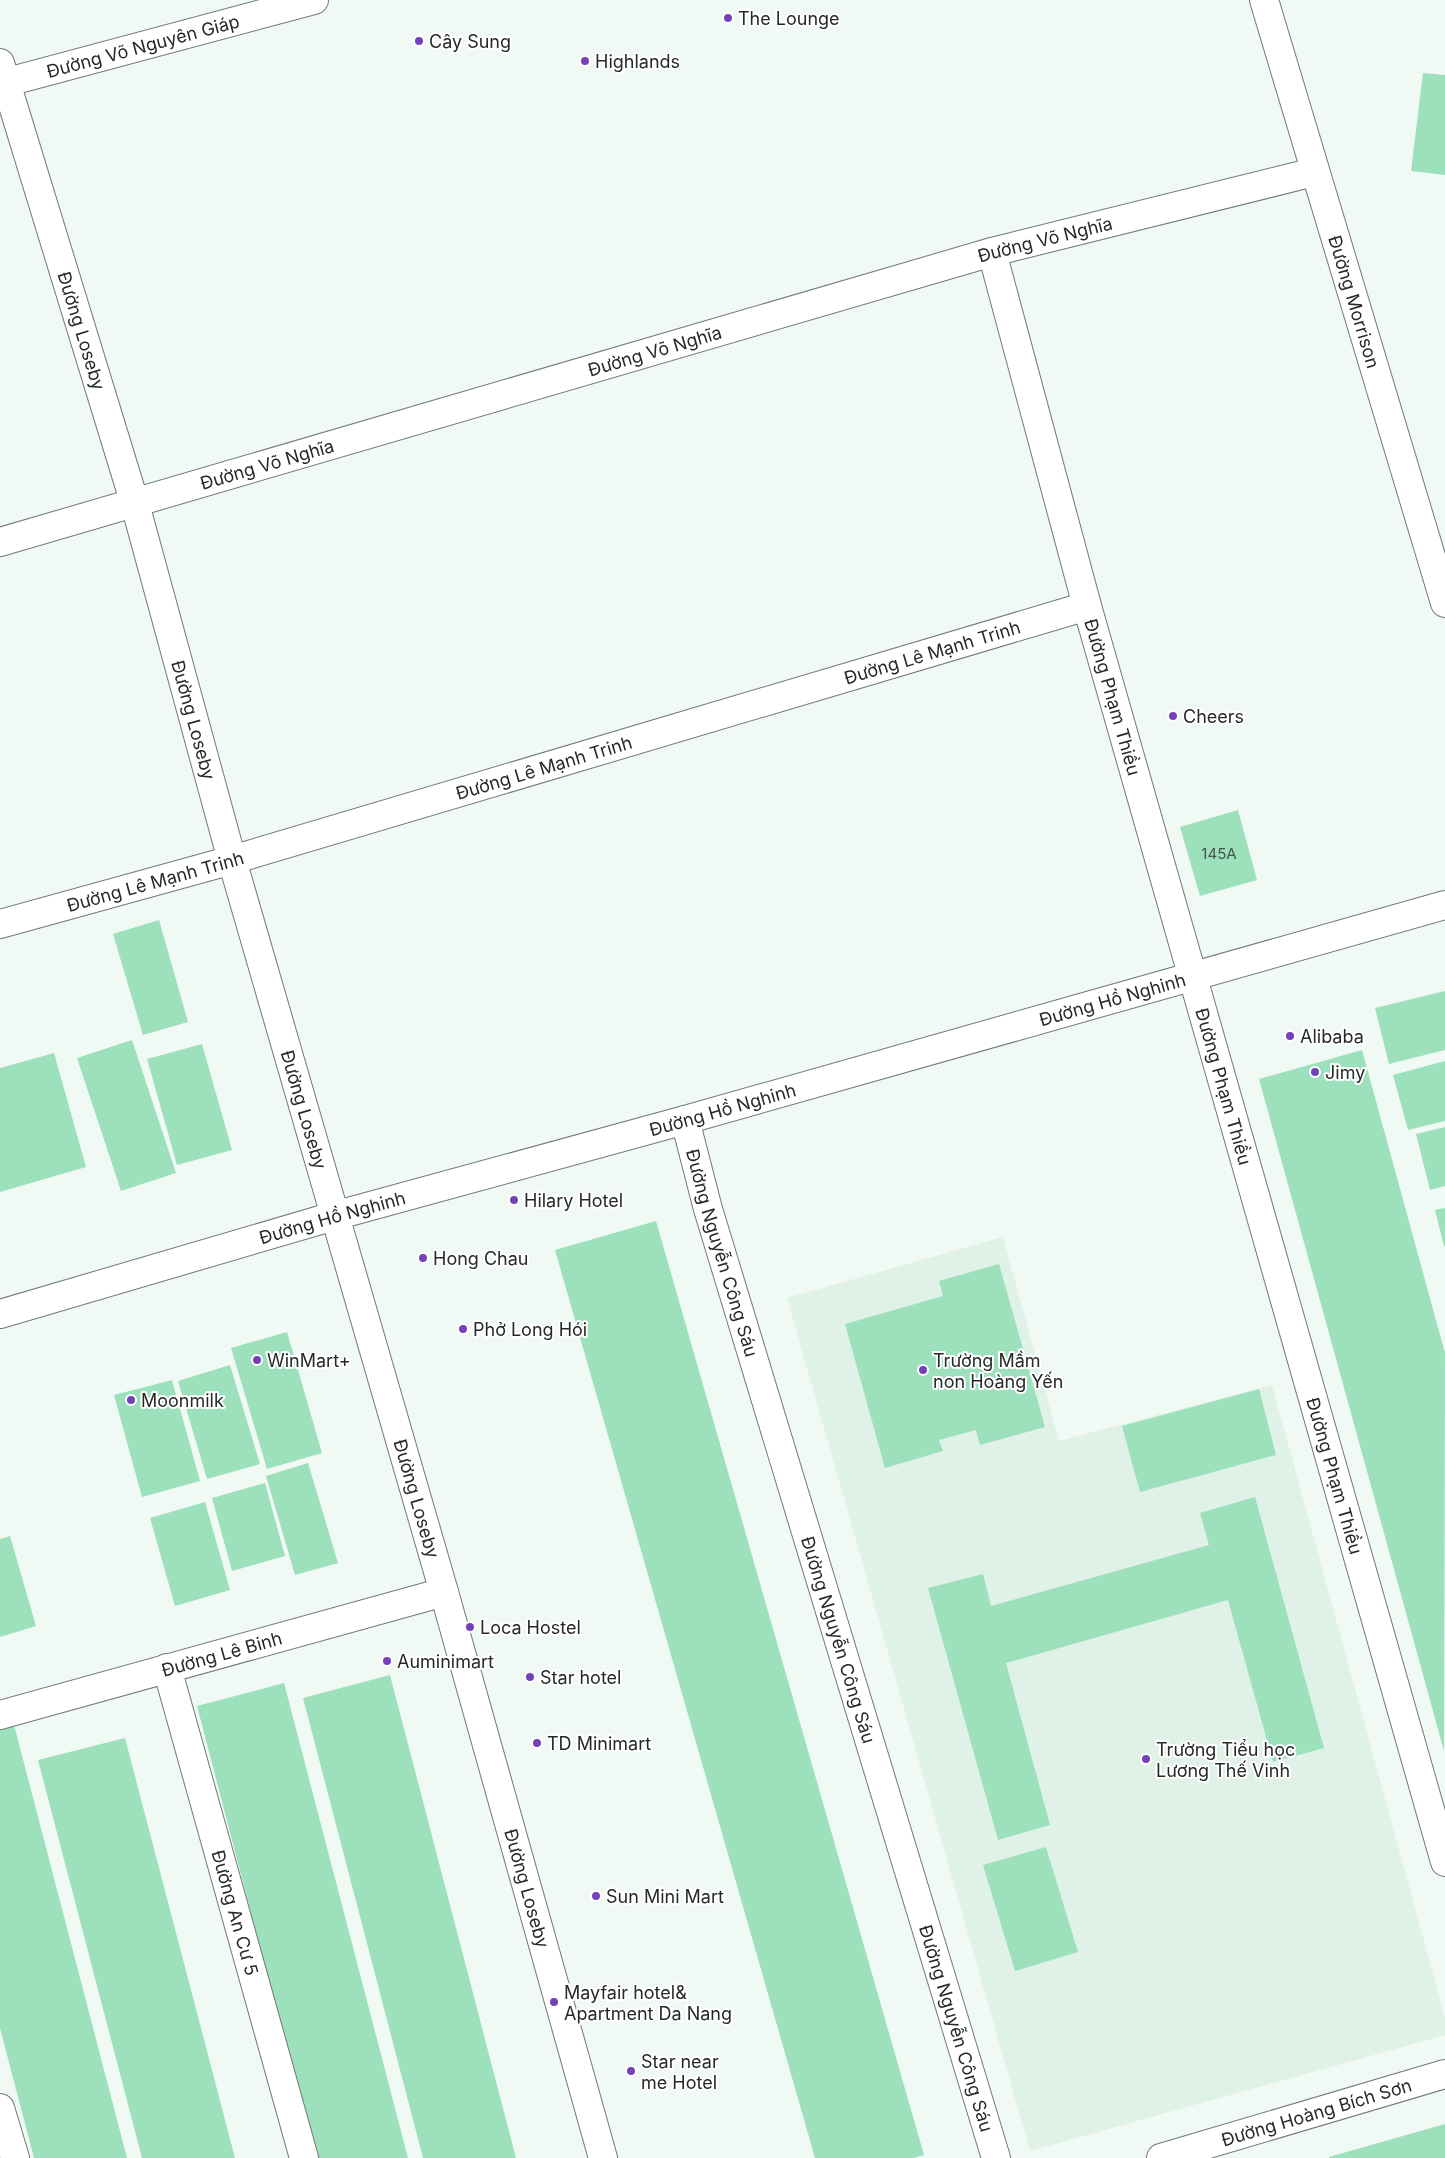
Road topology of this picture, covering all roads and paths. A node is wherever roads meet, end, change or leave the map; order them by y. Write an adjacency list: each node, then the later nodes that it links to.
1 (314, 0): 3 (street, Đường Võ Nguyên Giáp)
2 (1264, 0): 4 (street, Đường Morrison)
3 (2, 76): 6 (street, Đường Loseby)
4 (1314, 172): 5 (street, Đường Võ Nghĩa); 8 (street, Đường Morrison)
5 (992, 252): 6 (street, Đường Võ Nghĩa); 9 (street, Đường Phạm Thiều)
6 (135, 504): 7 (street, Đường Võ Nghĩa); 10 (street, Đường Loseby)
7 (0, 542)
8 (1445, 604)
9 (1087, 606): 10 (street, Đường Lê Mạnh Trinh); 13 (street, Đường Phạm Thiều)
10 (232, 860): 12 (street, Đường Lê Mạnh Trinh); 15 (street, Đường Loseby)
11 (1445, 905): 13 (street, Đường Hồ Nghinh)
12 (0, 924)
13 (1193, 975): 14 (street, Đường Hồ Nghinh); 20 (street, Đường Phạm Thiều)
14 (685, 1120): 15 (street, Đường Hồ Nghinh); 26 (street, Đường Nguyễn Công Sáu)
15 (334, 1216): 16 (street, Đường Hồ Nghinh); 17 (street, Đường Loseby)
16 (0, 1314)
17 (444, 1592): 18 (street, Đường Lê Binh); 25 (street, Đường Loseby)
18 (166, 1668): 19 (street, Đường Lê Binh); 24 (street, Đường An Cư 5)
19 (0, 1715)
20 (1445, 1862)
21 (1445, 2074): 27 (street, Đường Hoàng Bích Sơn)
22 (0, 2108): 23 (street)
23 (15, 2158)
24 (304, 2158)
25 (603, 2158)
26 (996, 2158)
27 (1161, 2158)

